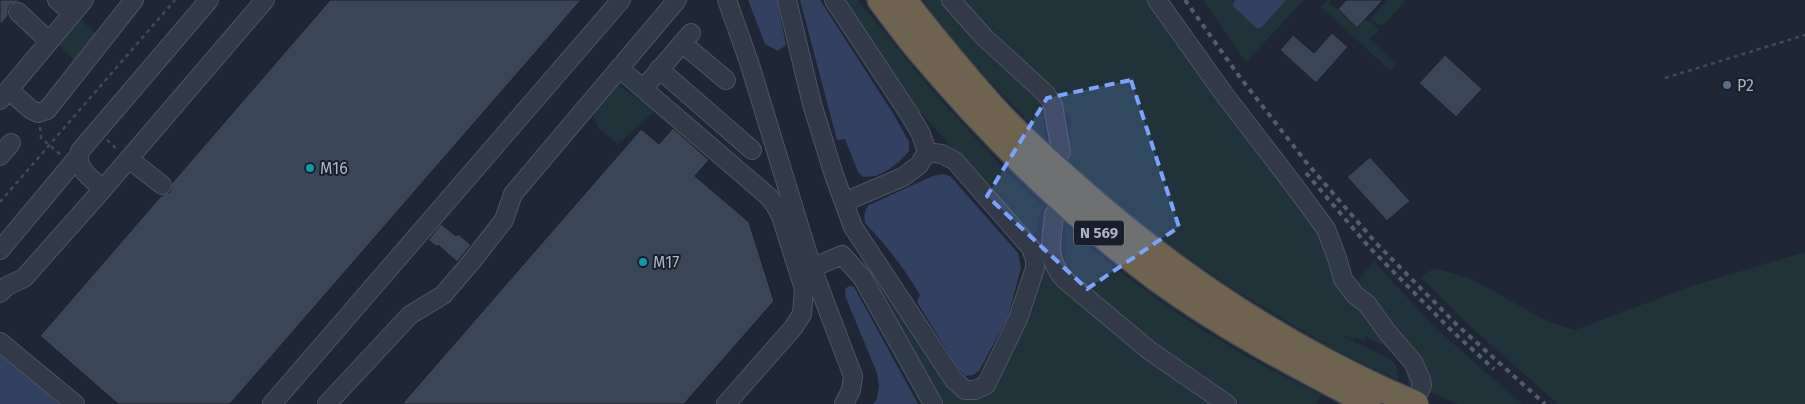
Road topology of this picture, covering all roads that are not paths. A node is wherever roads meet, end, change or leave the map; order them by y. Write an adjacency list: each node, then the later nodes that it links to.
1 (57, 0): 16 (lane)
2 (84, 0): 16 (lane)
3 (134, 0): 22 (lane)
4 (209, 0): 27 (lane)
5 (265, 0): 26 (lane)
6 (621, 0): 41 (lane)
7 (677, 0): 18 (lane)
8 (726, 0): 36 (lane)
9 (787, 0): 30 (lane)
10 (834, 0): 24 (lane)
11 (880, 0): 39 (highway, N 569)
12 (904, 0): 39 (highway, N 569)
13 (951, 0): 25 (lane)
14 (1157, 0): 47 (lane)
15 (18, 12): 17 (lane)
16 (72, 13): 17 (lane)
17 (49, 41): 22 (lane)
18 (619, 68): 21 (lane); 42 (lane)
19 (659, 70): 20 (lane); 21 (lane); 23 (lane)
20 (726, 80)
21 (643, 89): 43 (lane)
22 (5, 95)
23 (752, 150)
24 (927, 152): 30 (lane); 35 (lane)
25 (1061, 152)
26 (129, 159): 28 (lane); 29 (lane)
27 (74, 161): 29 (lane); 33 (lane)
28 (162, 186)
29 (103, 188): 37 (lane)
30 (844, 202): 32 (lane)
31 (1054, 214): 35 (lane)
32 (862, 241): 34 (lane); 35 (lane)
33 (0, 250)
34 (842, 255): 36 (lane); 45 (lane)
35 (1043, 259): 46 (lane)
36 (812, 268): 44 (lane)
37 (0, 293)
38 (0, 342): 40 (lane)
39 (1378, 398): 47 (highway, N 569, bridge)
40 (75, 404)
41 (272, 404)
42 (327, 404)
43 (726, 404)
44 (844, 404)
45 (933, 404)
46 (1227, 404)
47 (1415, 404)

